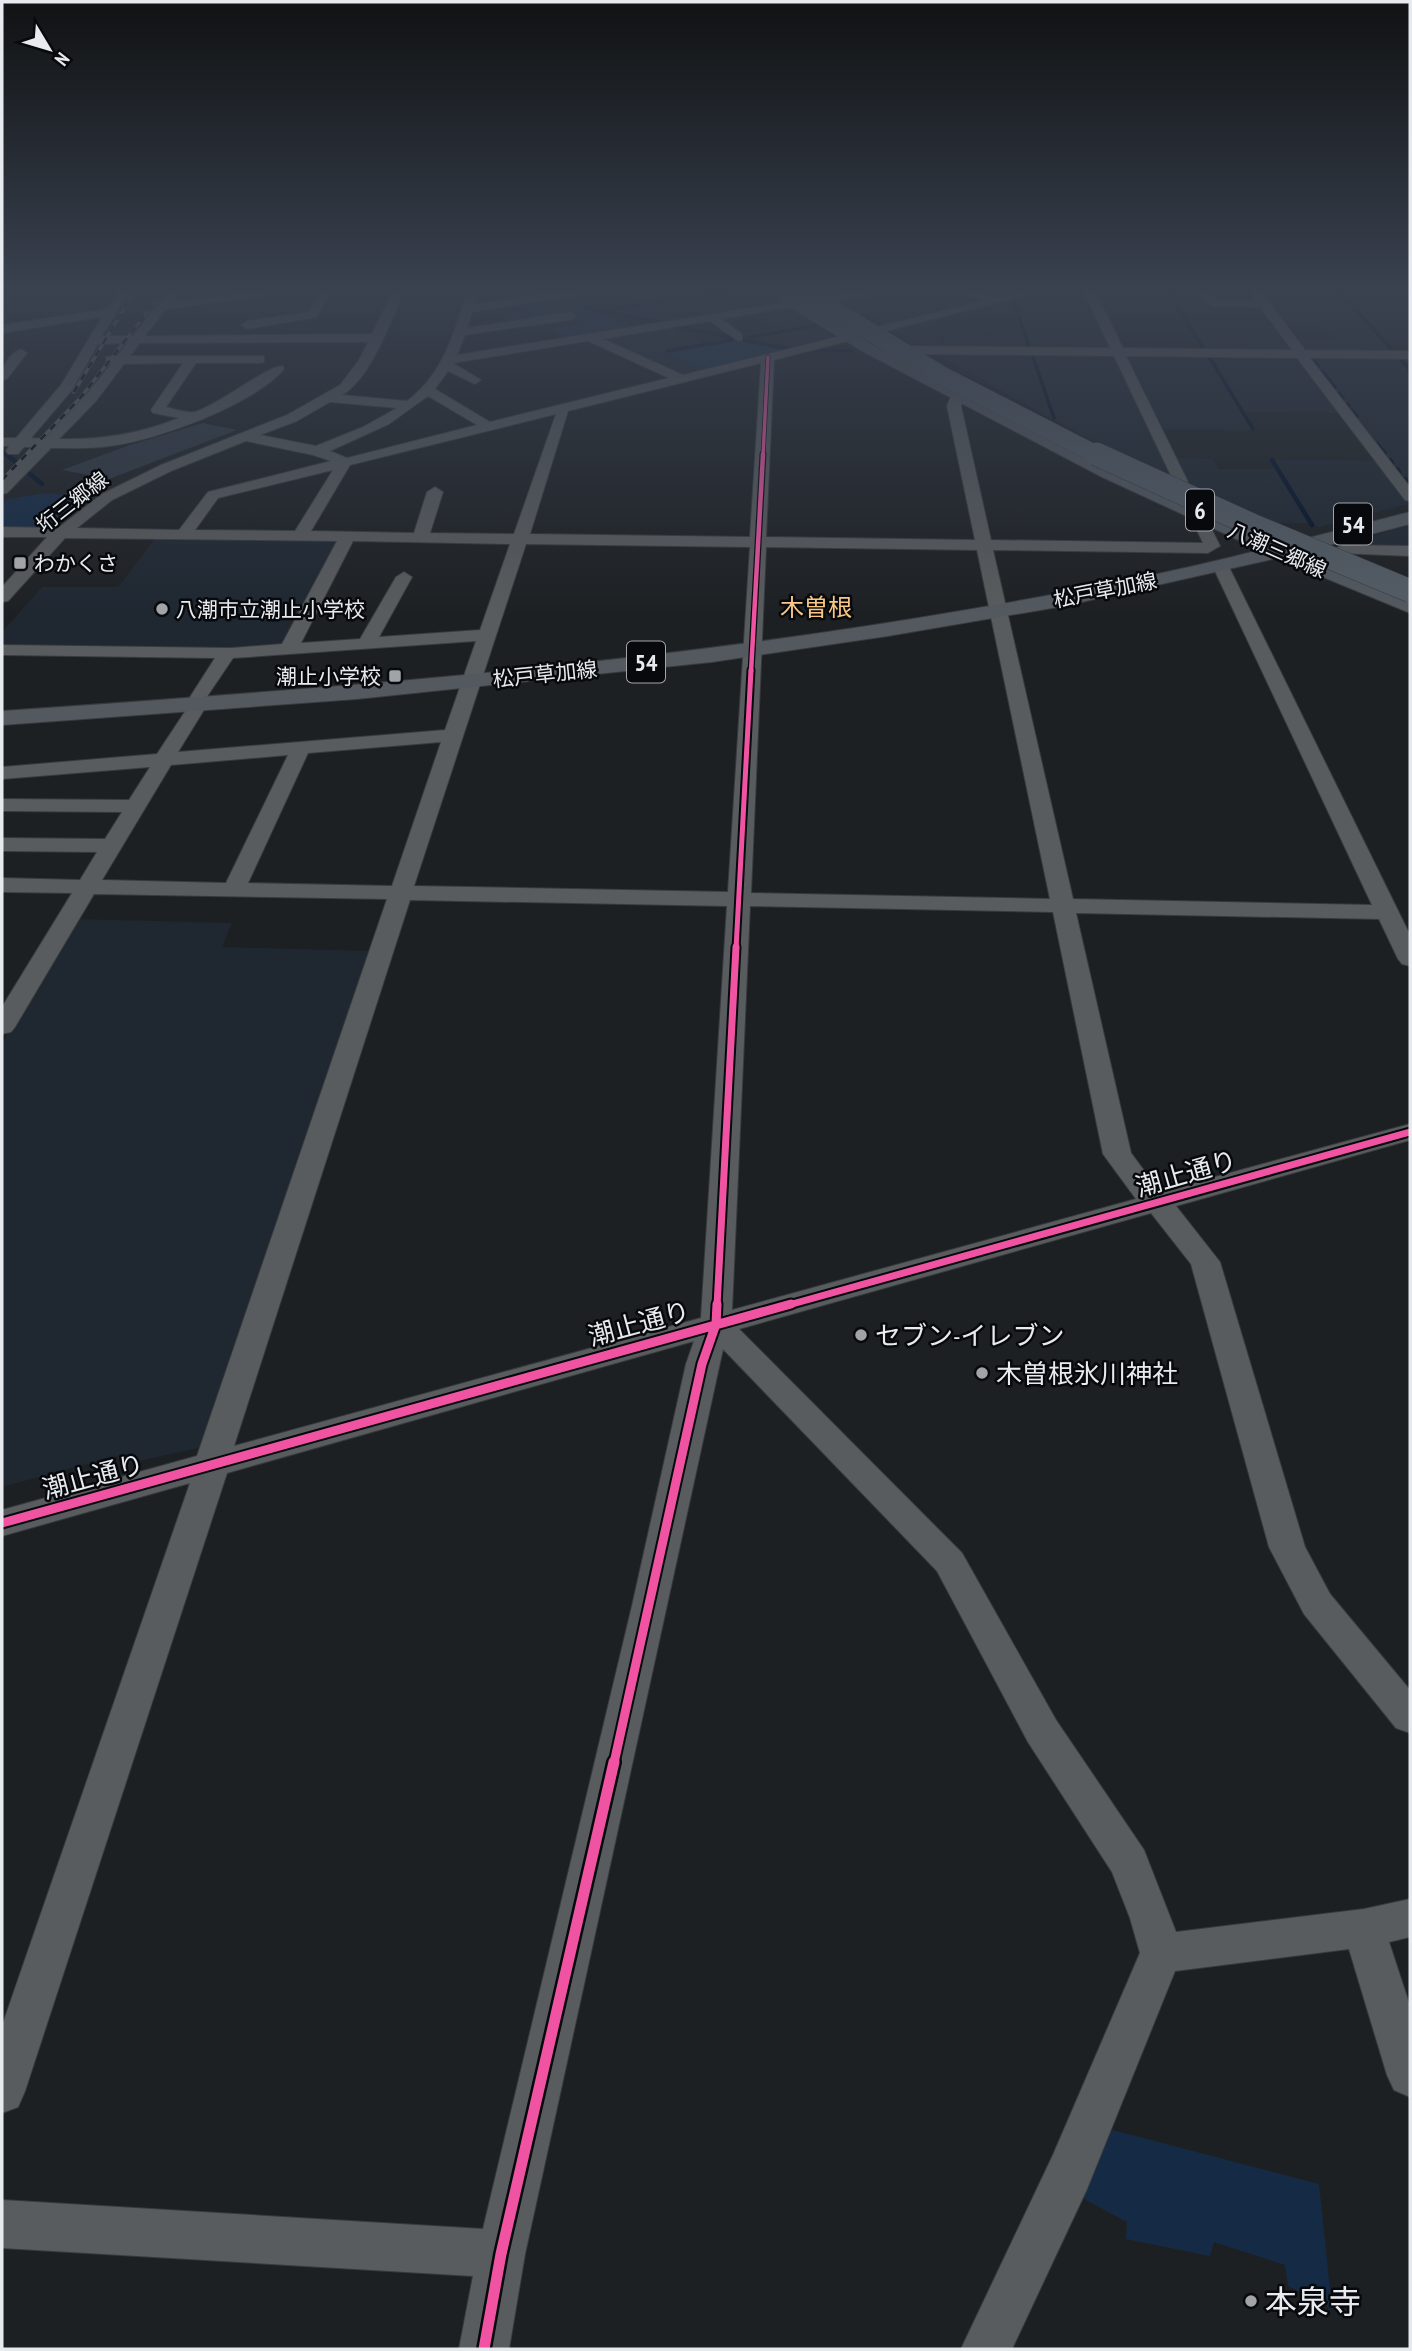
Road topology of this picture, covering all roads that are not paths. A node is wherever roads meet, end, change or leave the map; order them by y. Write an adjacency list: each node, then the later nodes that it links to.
1 (59, 397): 24 (street)
2 (89, 397): 23 (street)
3 (167, 397): 17 (street)
4 (234, 397): 17 (street)
5 (418, 397): 15 (street)
6 (438, 397): 20 (street)
7 (611, 397): 16 (street)
8 (765, 397): 42 (street)
9 (957, 397): 30 (main road, 八潮三郷線); 43 (street)
10 (966, 397): 50 (highway, 6)
11 (1001, 397): 27 (main road)
12 (1140, 397): 27 (street)
13 (1334, 397): 31 (street)
14 (331, 398): 15 (street); 21 (street, 垳三郷線)
15 (408, 405): 19 (street)
16 (558, 410): 20 (street); 41 (street)
17 (192, 416): 18 (street); 23 (street)
18 (217, 421)
19 (404, 421): 22 (street); 25 (street)
20 (489, 427): 22 (street)
21 (244, 431): 25 (street); 36 (street, 垳三郷線)
22 (436, 440): 26 (street)
23 (49, 442): 24 (street); 28 (street)
24 (9, 449)
25 (317, 451): 26 (street)
26 (345, 462): 37 (street); 38 (street)
27 (1178, 487): 30 (street); 44 (main road)
28 (2, 490)
29 (435, 492): 40 (street)
30 (1151, 494): 33 (main road, 八潮三郷線)
31 (1410, 497)
32 (1410, 510): 44 (main road, 松戸草加線 / 54)
33 (1198, 515): 43 (street); 44 (main road, 八潮三郷線)
34 (1410, 518): 44 (main road, 松戸草加線 / 54)
35 (2, 532): 36 (street)
36 (62, 532): 37 (street); 51 (street, 垳三郷線)
37 (184, 534): 38 (street)
38 (300, 534): 39 (street)
39 (348, 535): 40 (street); 57 (street)
40 (421, 536): 41 (street)
41 (520, 537): 42 (street); 54 (street)
42 (756, 542): 43 (street); 56 (street)
43 (985, 545): 52 (street)
44 (1290, 546): 47 (main road, 松戸草加線 / 54); 49 (main road, 八潮三郷線); 50 (main road); 52 (main road, 松戸草加線 / 54); 53 (main road, 八潮三郷線)
45 (1344, 550): 46 (street)
46 (1410, 551)
47 (1221, 567): 52 (main road, 松戸草加線 / 54); 78 (street)
48 (404, 577): 55 (street)
49 (1410, 586)
50 (1410, 596)
51 (2, 597)
52 (999, 606): 56 (main road, 松戸草加線 / 54); 77 (street)
53 (1410, 607)
54 (488, 635): 55 (street); 60 (street)
55 (366, 644): 57 (street)
56 (752, 644): 60 (main road, 松戸草加線 / 54); 76 (street)
57 (289, 648): 59 (street)
58 (2, 650): 59 (street)
59 (227, 653): 61 (street)
60 (473, 677): 61 (main road, 松戸草加線 / 54); 64 (street)
61 (198, 701): 62 (main road, 松戸草加線 / 54); 63 (main road, 松戸草加線 / 54); 66 (street)
62 (2, 709)
63 (2, 718)
64 (453, 735): 65 (street); 75 (street)
65 (299, 747): 66 (street); 74 (street)
66 (164, 758): 67 (street); 69 (street)
67 (2, 773)
68 (2, 805): 69 (street)
69 (134, 806): 71 (street)
70 (2, 844): 71 (street)
71 (110, 846): 73 (street)
72 (2, 885): 73 (street)
73 (86, 886): 74 (street); 81 (street)
74 (234, 889): 75 (street)
75 (402, 893): 76 (street); 86 (street)
76 (738, 900): 77 (street); 85 (street)
77 (1063, 907): 78 (street); 84 (street)
78 (1395, 911): 79 (street)
79 (1410, 959)
80 (2, 979): 81 (street)
81 (30, 980): 82 (street)
82 (2, 1027)
83 (1410, 1132): 84 (street, 潮止通り)
84 (1156, 1203): 85 (street, 潮止通り); 88 (street)
85 (716, 1324): 86 (street, 潮止通り); 91 (street); 95 (street)
86 (212, 1465): 87 (street, 潮止通り); 93 (street)
87 (2, 1523)
88 (1410, 1717)
89 (1410, 1918): 90 (street)
90 (1364, 1928): 91 (street); 92 (street)
91 (1161, 1953): 97 (street)
92 (1410, 2075)
93 (2, 2091)
94 (2, 2224): 95 (street)
95 (501, 2254): 96 (street)
96 (484, 2349)
97 (986, 2349)

